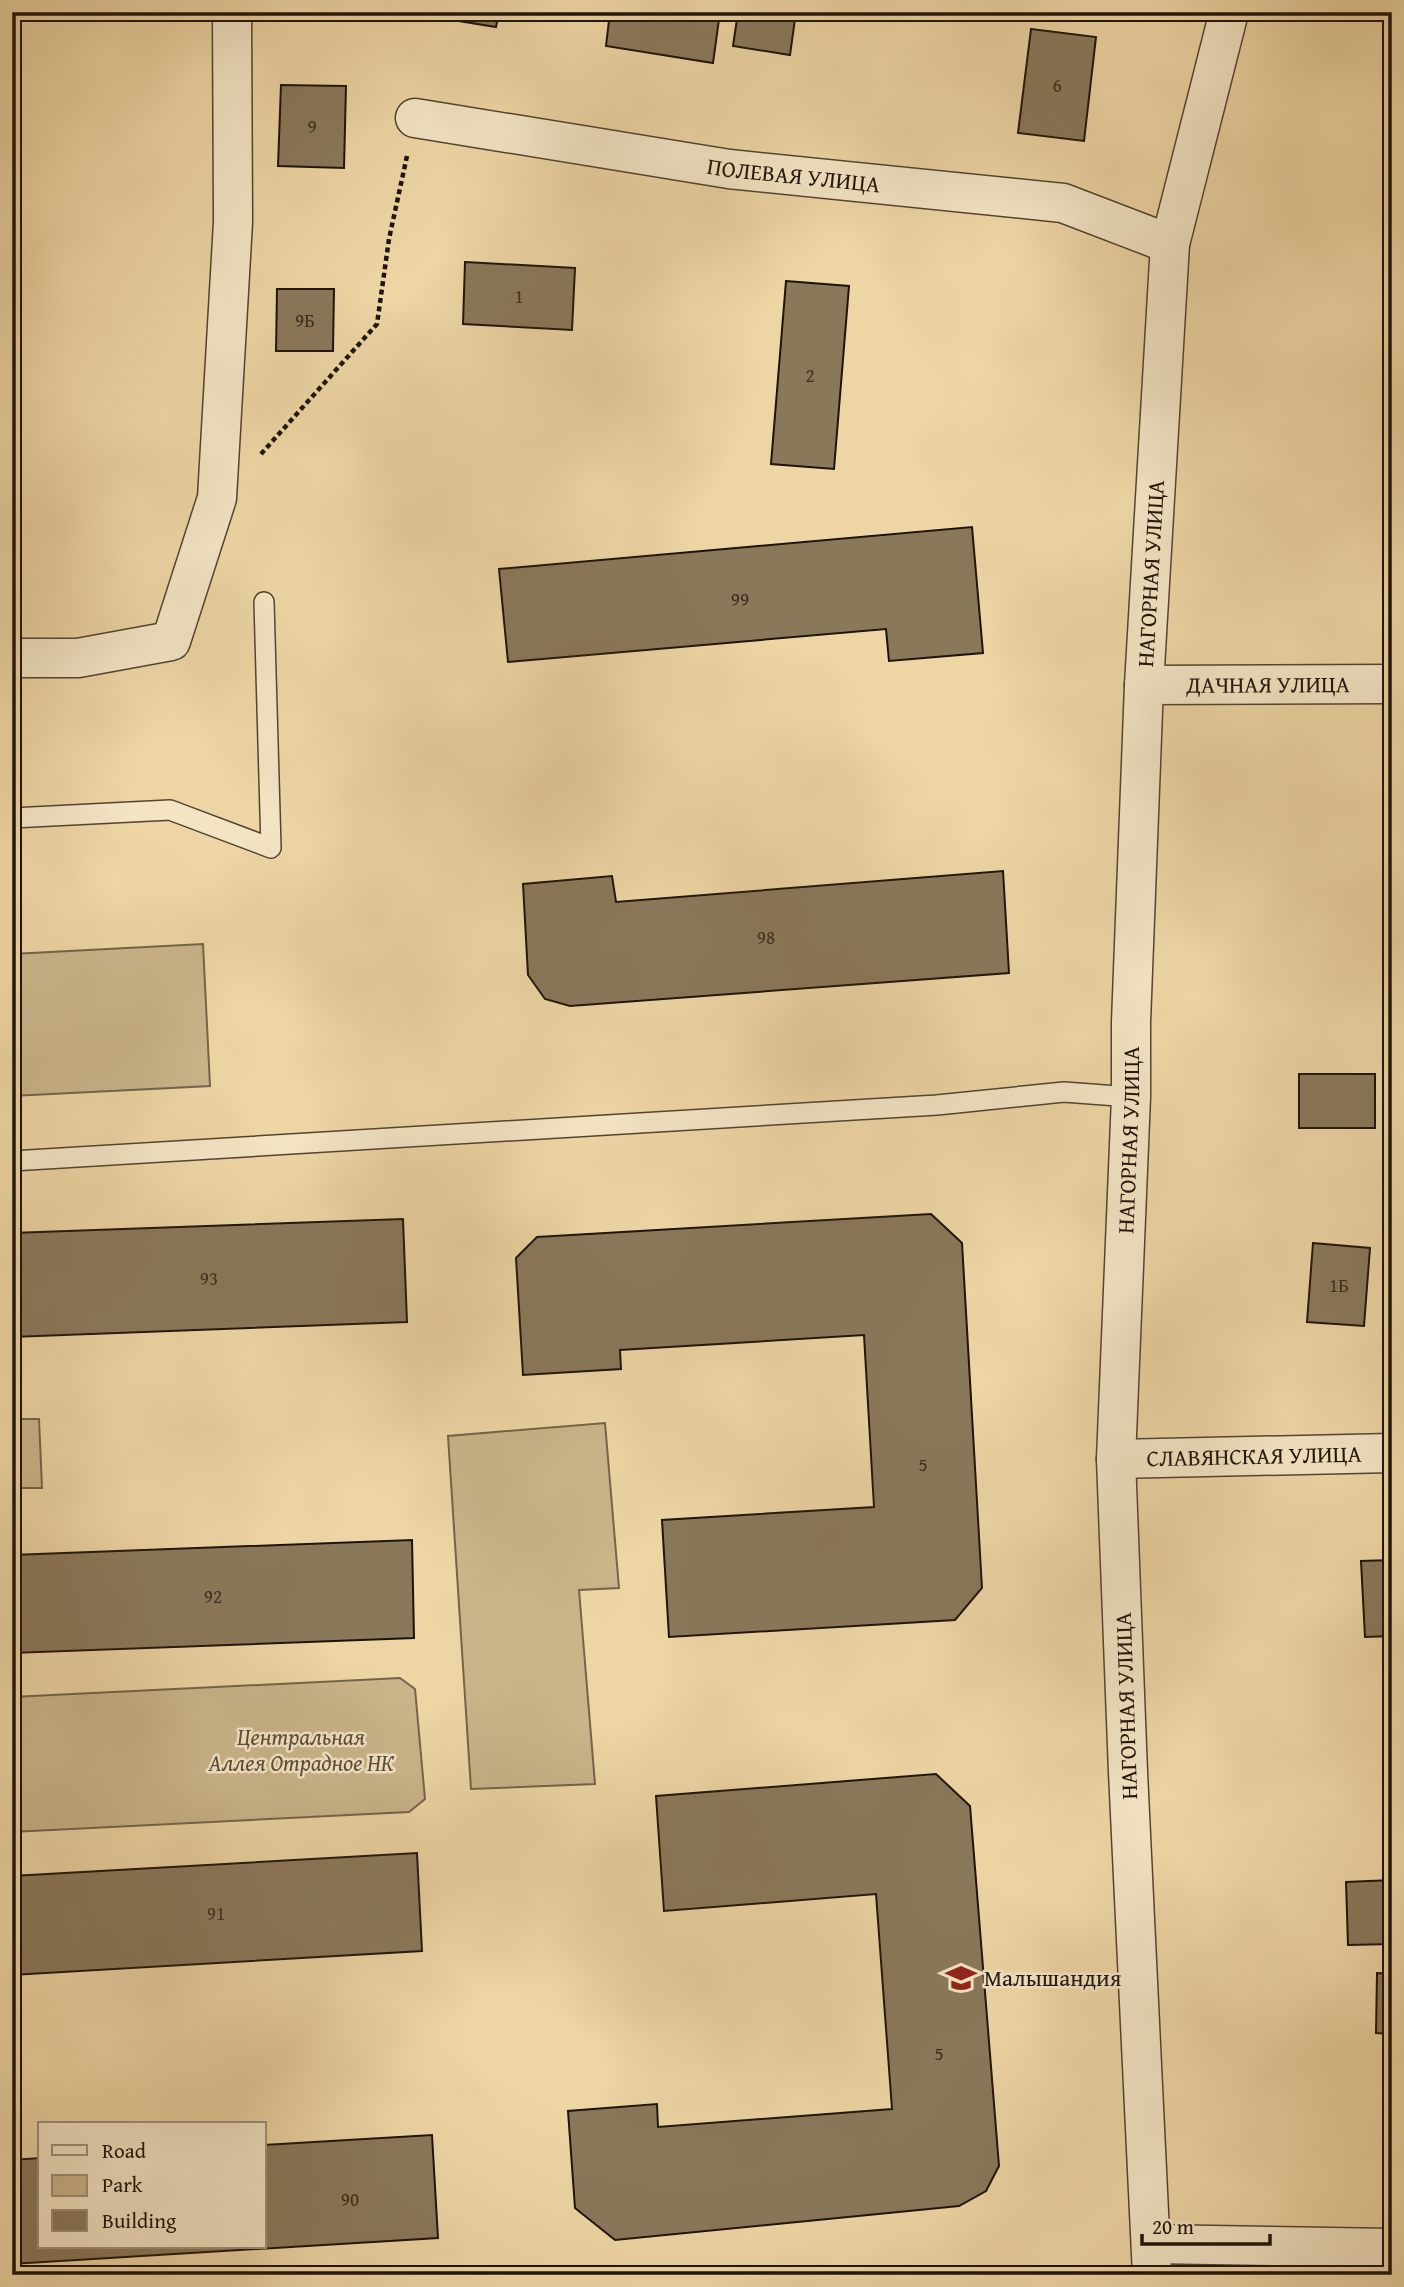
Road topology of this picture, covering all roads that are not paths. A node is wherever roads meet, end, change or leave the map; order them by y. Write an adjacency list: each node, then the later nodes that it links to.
1 (232, 12): 6 (street)
2 (1229, 12): 4 (street, НАГОРНАЯ УЛИЦА)
3 (415, 118): 4 (street, ПОЛЕВАЯ УЛИЦА)
4 (1170, 244): 8 (street, НАГОРНАЯ УЛИЦА)
5 (264, 602): 9 (lane)
6 (12, 658)
7 (1392, 684): 8 (street, ДАЧНАЯ УЛИЦА)
8 (1144, 685): 10 (street, НАГОРНАЯ УЛИЦА)
9 (12, 818)
10 (1131, 1097): 11 (lane); 13 (street, НАГОРНАЯ УЛИЦА)
11 (12, 1161)
12 (1392, 1453): 13 (street, СЛАВЯНСКАЯ УЛИЦА)
13 (1116, 1459): 15 (street, НАГОРНАЯ УЛИЦА)
14 (1392, 2248): 15 (street)
15 (1151, 2260)

